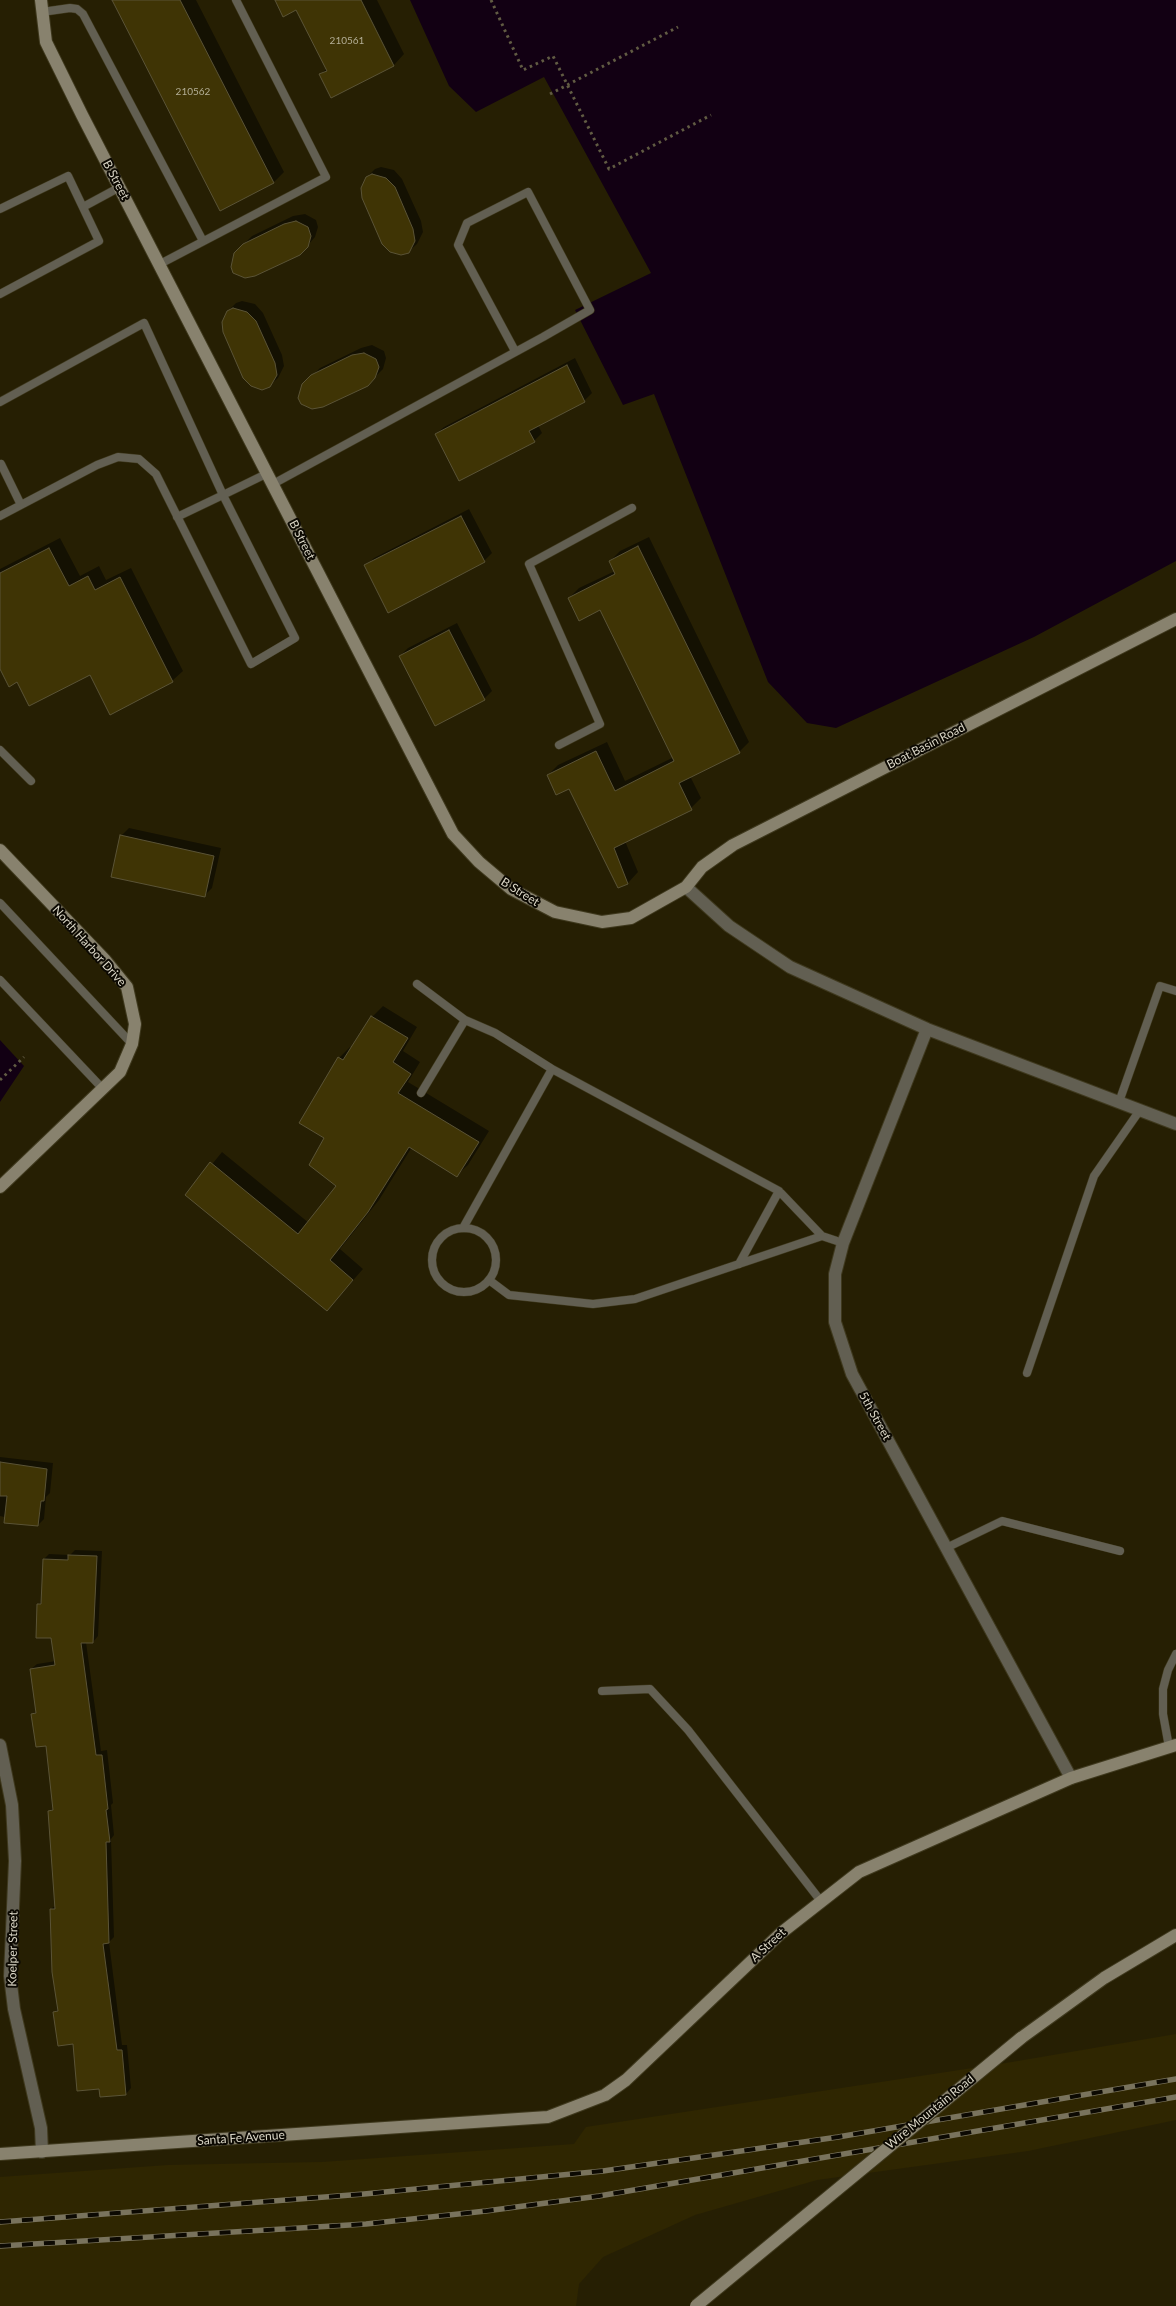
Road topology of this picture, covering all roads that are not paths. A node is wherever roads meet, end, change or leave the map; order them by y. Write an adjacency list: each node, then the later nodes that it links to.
1 (236, 0): 6 (lane)
2 (41, 6): 3 (street, B Street); 6 (lane)
3 (120, 188): 4 (lane); 7 (street, B Street)
4 (83, 207): 5 (lane); 8 (lane)
5 (0, 209)
6 (203, 240): 7 (lane)
7 (160, 264): 12 (street, B Street)
8 (0, 294)
9 (515, 351): 9 (lane); 12 (lane)
10 (0, 402): 13 (lane)
11 (1, 464): 14 (lane)
12 (270, 478): 13 (lane); 23 (street, B Street)
13 (223, 495): 17 (lane); 17 (lane)
14 (21, 505): 16 (lane); 17 (lane)
15 (632, 508): 19 (lane)
16 (0, 516)
17 (177, 517)
18 (1176, 619): 23 (street, Boat Basin Road)
19 (559, 745)
20 (0, 750): 21 (lane)
21 (31, 781)
22 (0, 850): 30 (street, North Harbor Drive)
23 (686, 887): 29 (street)
24 (0, 903): 30 (lane)
25 (0, 980): 32 (lane)
26 (417, 984): 28 (lane)
27 (1176, 992): 34 (lane)
28 (465, 1020): 31 (lane); 33 (lane)
29 (927, 1029): 34 (street); 41 (street, 5th Street)
30 (132, 1044): 32 (street, North Harbor Drive)
31 (552, 1069): 38 (lane); 39 (lane)
32 (103, 1089): 37 (street, North Harbor Drive)
33 (421, 1093)
34 (1118, 1102): 35 (street)
35 (1140, 1110): 36 (street); 44 (lane)
36 (1176, 1124)
37 (0, 1187)
38 (779, 1191): 40 (lane); 42 (lane)
39 (463, 1228): 43 (lane); 43 (lane)
40 (822, 1236): 41 (lane); 42 (lane)
41 (843, 1242): 45 (street, 5th Street)
42 (739, 1264): 43 (lane)
43 (489, 1280)
44 (1027, 1373)
45 (946, 1548): 46 (lane); 51 (street, 5th Street)
46 (1120, 1551)
47 (1176, 1654): 50 (lane)
48 (602, 1692): 52 (lane)
49 (0, 1745): 55 (street, Koelper Street)
50 (1173, 1746): 51 (street, A Street)
51 (1071, 1778): 52 (street, A Street)
52 (820, 1900): 54 (street, A Street)
53 (1176, 1935): 57 (street, Wire Mountain Road, bridge)
54 (482, 2122): 55 (street, Santa Fe Avenue)
55 (42, 2152): 56 (street, Santa Fe Avenue)
56 (0, 2154)
57 (696, 2306)

